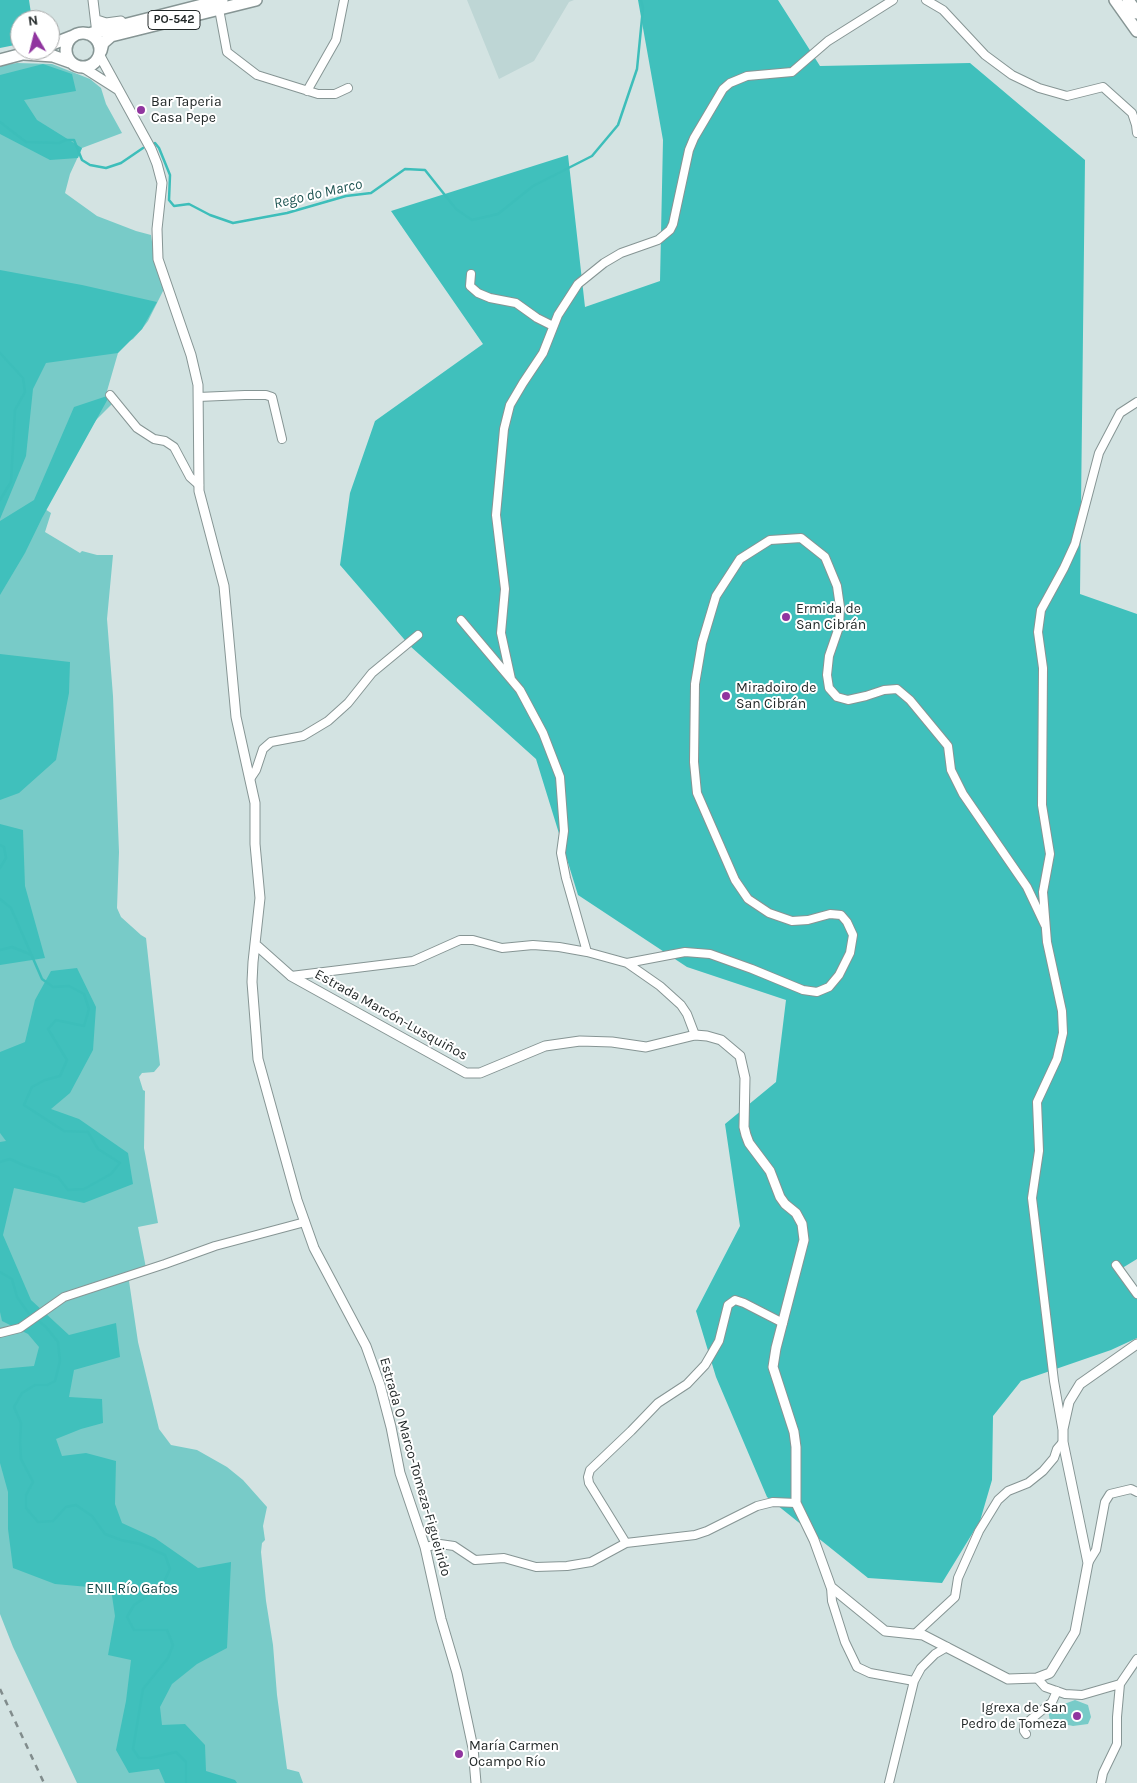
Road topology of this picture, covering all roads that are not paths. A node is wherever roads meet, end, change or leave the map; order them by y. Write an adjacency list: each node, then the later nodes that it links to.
1 (93, 0): 11 (street, Estrada O Marco-Tomeza-Figueirido)
2 (256, 0): 8 (main road, PO-542)
3 (344, 0): 18 (street)
4 (893, 0): 21 (street)
5 (926, 0): 19 (street)
6 (1115, 0): 10 (main road)
7 (1128, 0): 9 (main road)
8 (217, 2): 11 (main road, PO-542); 11 (main road, PO-542); 18 (street)
9 (1137, 13)
10 (1137, 31)
11 (93, 36): 12 (main road); 14 (main road); 15 (main road, PO-542); 17 (street, Estrada O Marco-Tomeza-Figueirido)
12 (60, 43)
13 (60, 58): 14 (main road)
14 (70, 62): 15 (main road)
15 (84, 68): 17 (street)
16 (348, 88): 18 (street)
17 (117, 89): 23 (street, Estrada O Marco-Tomeza-Figueirido)
18 (307, 91)
19 (1137, 133)
20 (471, 274): 21 (street)
21 (553, 326): 29 (street)
22 (110, 395): 26 (street)
23 (198, 397): 25 (street); 26 (street, Estrada O Marco-Tomeza-Figueirido)
24 (1137, 402): 31 (street)
25 (282, 439)
26 (199, 485): 30 (street, Estrada O Marco-Tomeza-Figueirido)
27 (461, 620): 29 (street)
28 (418, 635): 30 (street)
29 (511, 679): 33 (street)
30 (250, 779): 32 (street, Estrada O Marco-Tomeza-Figueirido)
31 (1045, 925): 34 (street); 43 (street)
32 (255, 944): 35 (street, Estrada Marcón-Lusquiños); 37 (street, Estrada O Marco-Tomeza-Figueirido)
33 (587, 952): 34 (street); 35 (street)
34 (627, 964): 36 (street)
35 (291, 976): 36 (street, Estrada Marcón-Lusquiños)
36 (695, 1035): 40 (street, Estrada Marcón-Lusquiños)
37 (304, 1222): 41 (street); 48 (street, Estrada O Marco-Tomeza-Figueirido)
38 (1116, 1264): 39 (street)
39 (1137, 1294)
40 (783, 1323): 46 (street, Estrada Marcón-Lusquiños); 47 (street)
41 (0, 1333)
42 (1137, 1344): 43 (street)
43 (1063, 1429): 44 (street)
44 (1063, 1442): 49 (street); 53 (street)
45 (1137, 1492): 49 (street)
46 (796, 1503): 47 (street); 50 (street, Estrada Marcón-Lusquiños)
47 (626, 1542): 48 (street)
48 (425, 1547): 61 (street, Estrada O Marco-Tomeza-Figueirido)
49 (1088, 1563): 56 (street)
50 (831, 1587): 51 (street, Estrada Marcón-Lusquiños); 52 (street)
51 (843, 1598): 52 (street); 53 (street, Estrada Marcón-Lusquiños)
52 (832, 1600): 57 (street)
53 (916, 1633): 54 (street, Estrada Marcón-Lusquiños)
54 (947, 1647): 56 (street, Estrada Marcón-Lusquiños); 57 (street)
55 (1137, 1659): 58 (street)
56 (1040, 1678): 59 (street)
57 (914, 1681): 62 (street)
58 (1120, 1684): 59 (street); 63 (street)
59 (1054, 1690): 60 (street)
60 (1026, 1734)
61 (476, 1783)
62 (889, 1783)
63 (1100, 1783)

